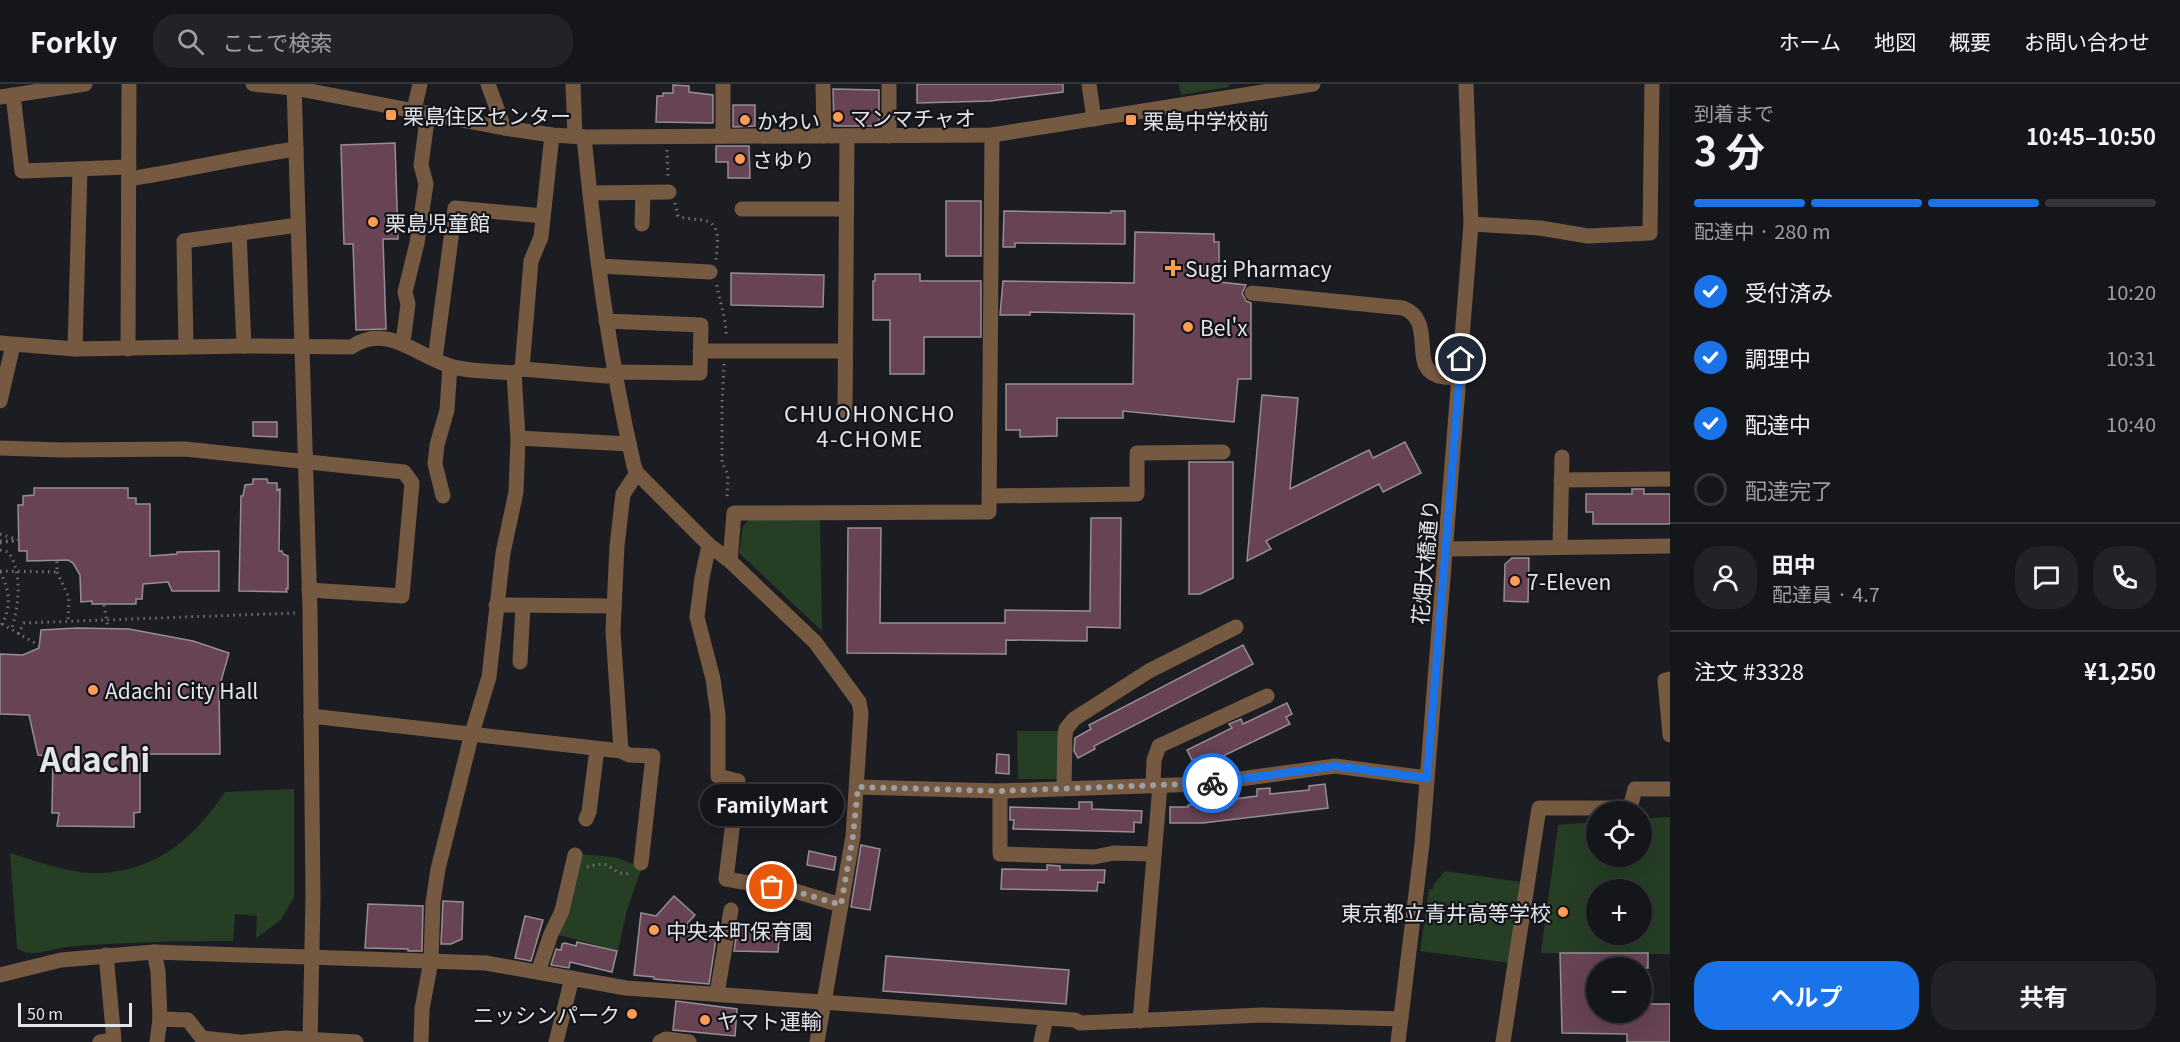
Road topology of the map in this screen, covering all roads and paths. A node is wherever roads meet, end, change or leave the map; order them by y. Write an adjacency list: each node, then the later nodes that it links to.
1 (85, 84): 16 (street)
2 (129, 84): 30 (street)
3 (253, 84): 14 (street)
4 (420, 84): 17 (street)
5 (488, 84): 19 (street)
6 (573, 84): 22 (street)
7 (723, 84): 24 (street)
8 (823, 84): 25 (street)
9 (889, 84): 27 (street)
10 (1089, 84): 18 (street)
11 (1313, 84): 15 (street)
12 (1466, 84): 38 (street, 花畑大橋通り)
13 (1652, 84): 38 (street)
14 (294, 86): 17 (street); 28 (street)
15 (1241, 90): 18 (street)
16 (7, 96): 29 (street)
17 (421, 112): 19 (street); 45 (street)
18 (1094, 119): 21 (street)
19 (504, 128): 20 (street)
20 (552, 135): 22 (street); 36 (street)
21 (992, 135): 27 (street); 72 (street)
22 (579, 136): 23 (street); 32 (street)
23 (666, 136): 24 (street); 31 (path)
24 (723, 136): 25 (street)
25 (824, 136): 26 (street)
26 (847, 136): 27 (street); 35 (street)
27 (889, 136)
28 (296, 149): 30 (street); 39 (street)
29 (80, 169): 30 (street); 50 (street)
30 (129, 173): 51 (street)
31 (671, 192): 33 (street); 42 (path)
32 (590, 193): 33 (street); 41 (street)
33 (643, 193): 37 (street)
34 (742, 209): 35 (street)
35 (846, 210): 54 (street)
36 (543, 216): 55 (street); 57 (street)
37 (642, 224)
38 (1471, 224): 59 (street, 花畑大橋通り)
39 (298, 225): 40 (street); 48 (street)
40 (239, 233): 47 (street); 49 (street)
41 (600, 266): 42 (street); 44 (street)
42 (714, 272): 53 (path)
43 (1252, 293): 59 (street)
44 (606, 321): 52 (street); 58 (street)
45 (401, 343): 48 (street); 55 (street)
46 (6, 344): 50 (street); 60 (street)
47 (244, 346): 48 (street); 49 (street)
48 (302, 346): 67 (street)
49 (186, 347): 51 (street)
50 (75, 349): 51 (street)
51 (128, 349)
52 (700, 351): 53 (street); 58 (street)
53 (725, 351): 54 (street); 73 (path)
54 (845, 351): 61 (street)
55 (435, 359): 56 (street)
56 (450, 366): 57 (street); 71 (street)
57 (518, 371): 58 (street); 62 (street)
58 (613, 372): 63 (street)
59 (1459, 378): 81 (street, 花畑大橋通り)
60 (0, 401)
61 (845, 415)
62 (518, 438): 63 (street); 90 (street)
63 (629, 444): 68 (street)
64 (0, 448): 67 (street)
65 (1224, 452): 72 (street)
66 (1562, 457): 70 (street)
67 (306, 461): 88 (street); 88 (street)
68 (637, 473): 78 (street); 92 (street)
69 (1670, 479): 70 (street)
70 (1561, 480): 80 (street)
71 (443, 496)
72 (989, 496): 73 (street)
73 (734, 513): 84 (street)
74 (0, 534): 75 (path)
75 (9, 541): 76 (path, bridge); 77 (path, bridge)
76 (19, 541)
77 (0, 542)
78 (709, 544): 84 (street); 120 (street)
79 (1670, 546): 80 (street)
80 (1560, 547): 81 (street)
81 (1446, 549): 110 (street, 花畑大橋通り)
82 (0, 550): 85 (path)
83 (57, 560): 86 (path)
84 (730, 561): 112 (street)
85 (16, 572): 86 (path); 87 (path); 98 (path)
86 (57, 572): 94 (path)
87 (0, 573): 95 (path)
88 (309, 590): 105 (street)
89 (104, 604): 97 (path, bridge)
90 (496, 605): 91 (street); 106 (street)
91 (524, 606): 92 (street); 101 (street)
92 (614, 606): 109 (street)
93 (300, 613): 94 (path)
94 (68, 621): 99 (path)
95 (1, 626): 98 (path)
96 (1236, 627): 113 (street)
97 (108, 628)
98 (11, 630): 99 (path)
99 (18, 634): 100 (path)
100 (40, 646)
101 (520, 662)
102 (1670, 679): 104 (street)
103 (1267, 696): 111 (street)
104 (1669, 714): 107 (street)
105 (311, 716): 106 (street); 124 (street)
106 (472, 733): 108 (street); 125 (street)
107 (1670, 735)
108 (597, 749): 109 (street); 116 (street)
109 (621, 751): 119 (street)
110 (1427, 778): 111 (street); 133 (street, 花畑大橋通り)
111 (1156, 786): 113 (street); 117 (street)
112 (858, 787): 115 (street); 120 (street)
113 (1064, 788): 115 (street)
114 (1670, 789): 148 (street)
115 (1000, 791): 117 (street)
116 (586, 819)
117 (1154, 854): 134 (street)
118 (573, 863): 119 (path); 126 (street)
119 (641, 863)
120 (841, 905): 130 (street)
121 (730, 910): 129 (street)
122 (154, 952): 123 (street); 124 (street); 132 (street)
123 (106, 955): 127 (street); 136 (street)
124 (312, 957): 125 (street); 135 (street)
125 (431, 961): 126 (street); 141 (street)
126 (538, 972): 128 (street)
127 (0, 975)
128 (572, 978): 129 (street); 142 (street)
129 (717, 994): 130 (street)
130 (825, 1003): 131 (street); 145 (street)
131 (1046, 1018): 134 (street); 146 (street)
132 (160, 1019): 137 (street); 138 (street)
133 (1401, 1019): 134 (street); 147 (street, 花畑大橋通り)
134 (1140, 1021)
135 (310, 1041): 139 (street); 140 (street)
136 (100, 1042)
137 (156, 1042)
138 (238, 1042)
139 (244, 1042)
140 (356, 1042)
141 (422, 1042)
142 (556, 1042)
143 (660, 1042): 144 (street)
144 (689, 1042)
145 (817, 1042)
146 (1041, 1042)
147 (1398, 1042)
148 (1503, 1042)

